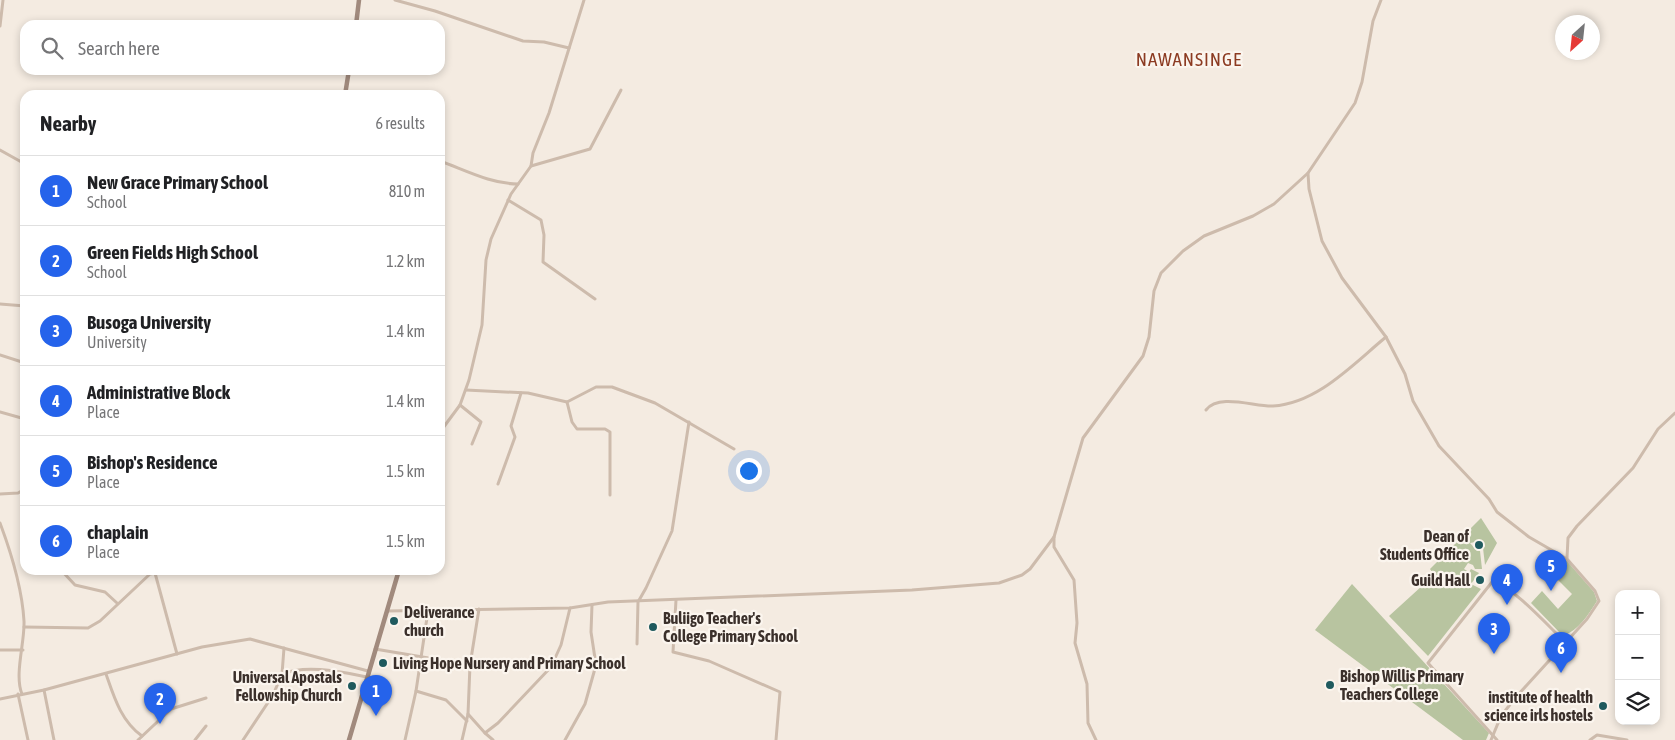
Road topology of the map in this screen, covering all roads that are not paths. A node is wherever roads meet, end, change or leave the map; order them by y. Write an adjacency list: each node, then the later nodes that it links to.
1 (3, 0): 7 (street)
2 (359, 0): 6 (street)
3 (395, 0): 8 (street)
4 (584, 0): 8 (street)
5 (1381, 0): 16 (street)
6 (357, 20)
7 (0, 26)
8 (569, 48): 15 (street)
9 (348, 75): 10 (street)
10 (347, 90)
11 (621, 90): 15 (street)
12 (0, 150): 13 (street)
13 (20, 161)
14 (445, 163): 17 (street)
15 (531, 166): 17 (street)
16 (1308, 173): 22 (street); 42 (street)
17 (518, 184): 18 (street)
18 (508, 200): 19 (street); 25 (street)
19 (595, 299)
20 (0, 304): 21 (street)
21 (20, 306)
22 (1386, 336): 29 (street); 43 (street)
23 (0, 355): 24 (street)
24 (20, 361)
25 (466, 390): 26 (street); 28 (street)
26 (521, 393): 27 (street); 37 (street)
27 (567, 402): 33 (street); 40 (street)
28 (460, 405): 34 (street); 35 (street)
29 (1206, 410)
30 (0, 412): 32 (street)
31 (1675, 413): 43 (street)
32 (20, 418)
33 (689, 422): 36 (street); 49 (street)
34 (445, 425)
35 (472, 444)
36 (734, 449)
37 (498, 484)
38 (20, 492): 39 (street)
39 (0, 494)
40 (610, 495)
41 (0, 523): 56 (street)
42 (1054, 537): 48 (street); 92 (street)
43 (1567, 559): 57 (street)
44 (66, 575): 50 (street)
45 (149, 575): 50 (street)
46 (156, 575): 63 (street)
47 (398, 575): 54 (street)
48 (676, 600): 49 (street); 91 (street)
49 (638, 602): 51 (street); 58 (street)
50 (117, 603): 56 (street)
51 (592, 605): 52 (street); 90 (street)
52 (570, 608): 53 (street); 78 (street)
53 (479, 609): 55 (street); 65 (street)
54 (387, 611): 55 (street); 60 (street)
55 (428, 611): 64 (street)
56 (24, 627): 62 (street)
57 (1565, 642): 80 (street); 80 (street)
58 (637, 644)
59 (284, 648): 63 (street); 66 (street); 68 (street)
60 (374, 649): 64 (street); 66 (street)
61 (0, 650): 62 (street)
62 (22, 650): 72 (street)
63 (177, 654): 67 (street)
64 (422, 656): 65 (street); 71 (street)
65 (470, 665): 75 (street)
66 (368, 671): 69 (street)
67 (106, 674): 70 (street); 79 (street)
68 (282, 674): 69 (street); 85 (street)
69 (367, 677): 86 (street)
70 (44, 690): 72 (street); 82 (street)
71 (416, 692): 76 (street); 87 (street)
72 (20, 694): 74 (street); 81 (street)
73 (206, 698): 79 (street)
74 (0, 699)
75 (468, 714): 76 (street); 78 (street)
76 (467, 721): 88 (street)
77 (206, 726): 84 (street)
78 (485, 733): 89 (street)
79 (142, 736): 83 (street)
80 (1492, 738): 93 (street)
81 (28, 740)
82 (54, 740)
83 (138, 740)
84 (196, 740)
85 (243, 740)
86 (349, 740)
87 (405, 740)
88 (462, 740)
89 (493, 740)
90 (565, 740)
91 (776, 740)
92 (1096, 740)
93 (1497, 740)
94 (1590, 740): 95 (street)
95 (1627, 740)

